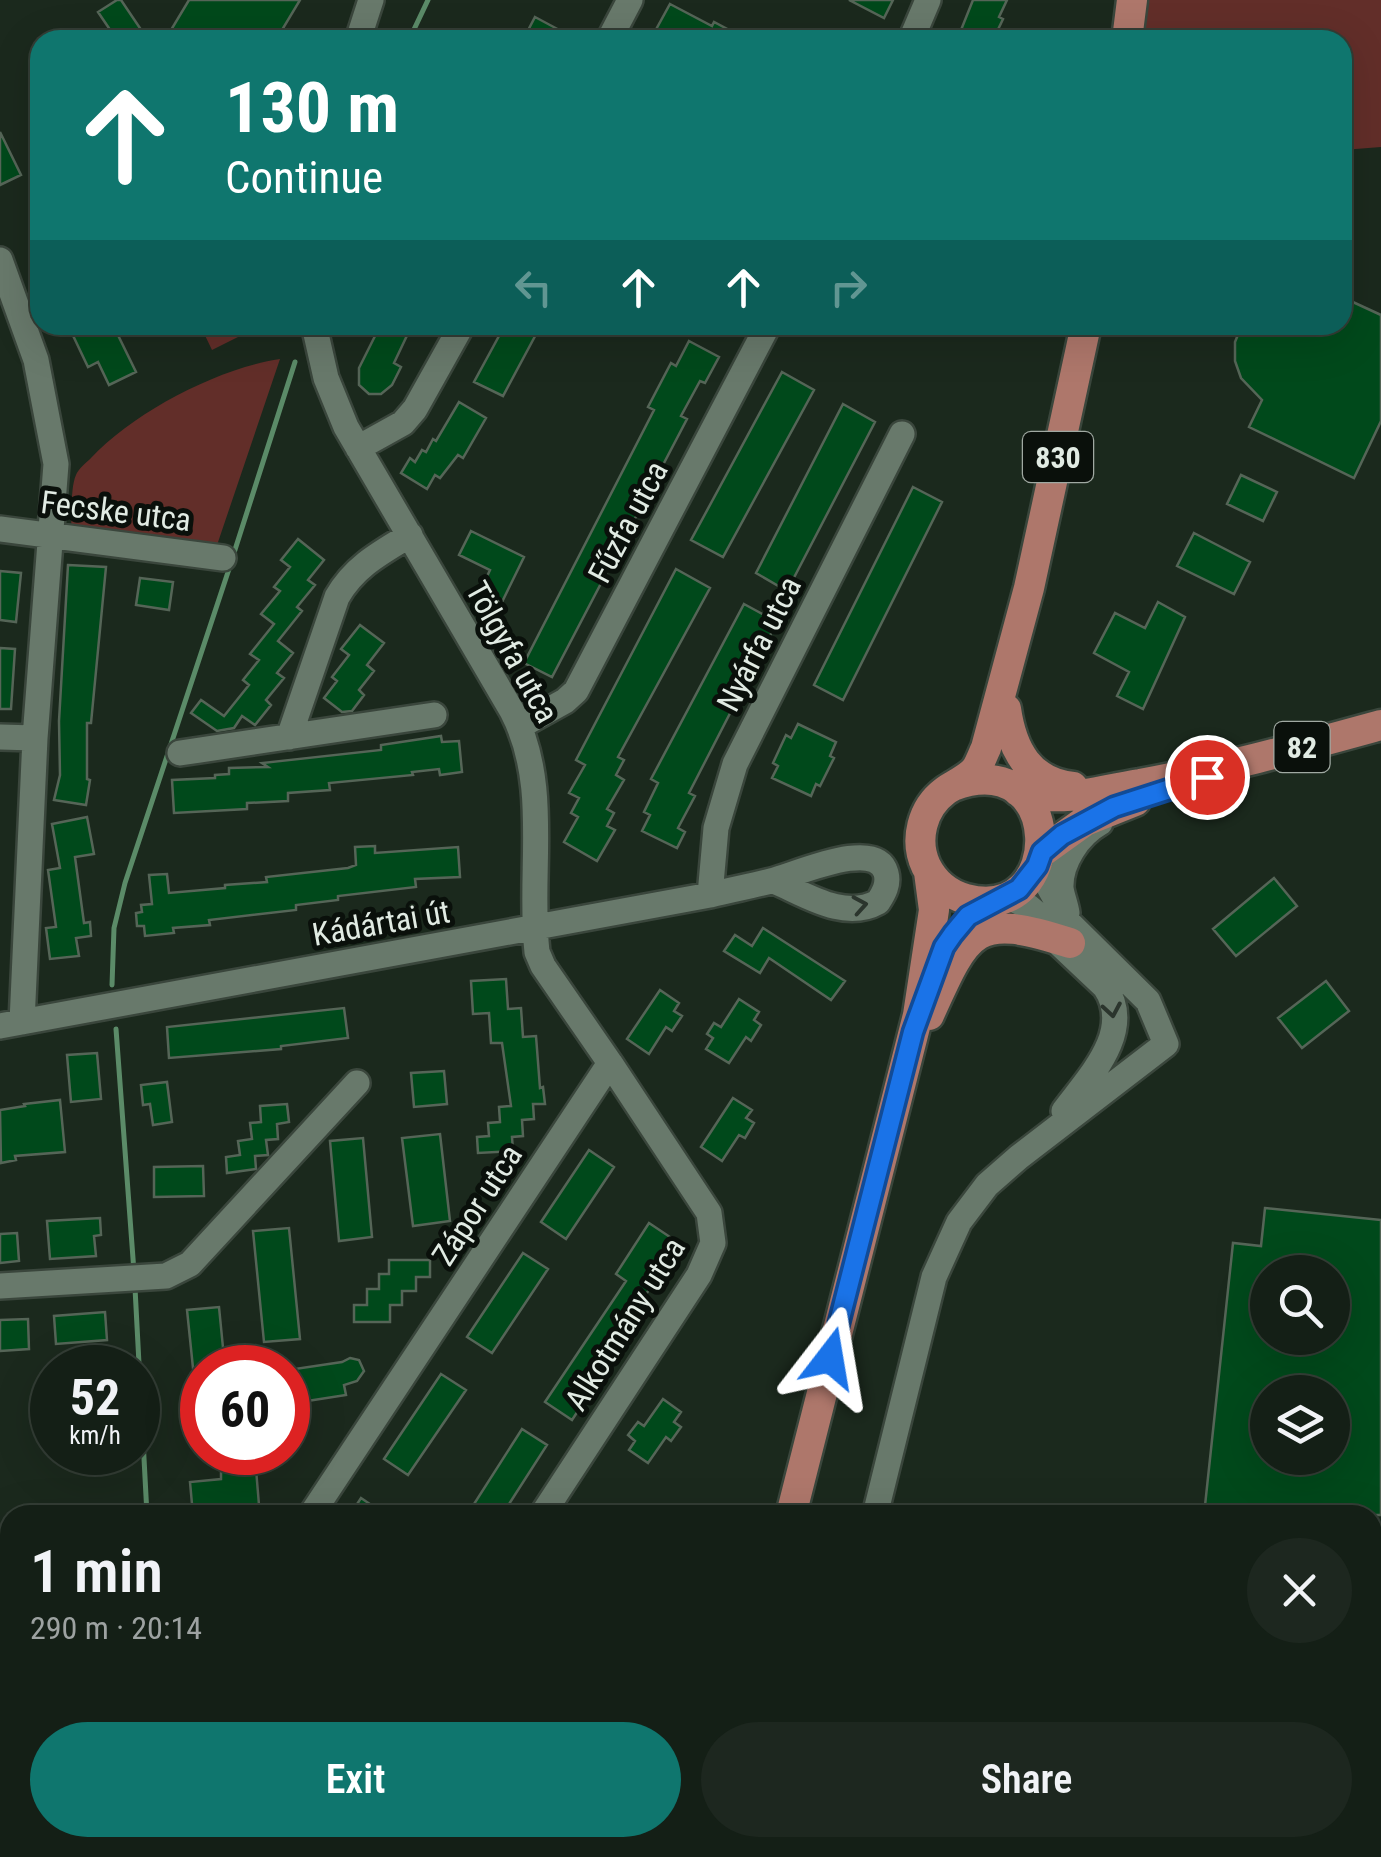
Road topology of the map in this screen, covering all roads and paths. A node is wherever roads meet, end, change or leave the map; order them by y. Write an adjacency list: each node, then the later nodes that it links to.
1 (371, 0): 5 (street)
2 (630, 0): 6 (street)
3 (928, 0): 7 (street)
4 (1132, 0): 8 (main road)
5 (361, 30)
6 (614, 30)
7 (915, 30)
8 (1128, 30)
9 (0, 260): 17 (street)
10 (316, 335): 15 (street, Tölgyfa utca)
11 (457, 335): 15 (street)
12 (763, 335): 23 (street, Fűzfa utca)
13 (1084, 335): 20 (main road, 830)
14 (902, 434): 35 (street, Nyárfa utca)
15 (358, 448): 18 (street, Tölgyfa utca)
16 (0, 529): 17 (street, Fecske utca)
17 (52, 535): 19 (street, Fecske utca); 27 (street)
18 (410, 535): 23 (street, Tölgyfa utca); 26 (street)
19 (224, 558)
20 (1028, 588): 21 (main road, 830); 29 (main road, 830)
21 (1006, 710): 30 (main road, 830); 31 (main road)
22 (434, 715): 26 (street)
23 (520, 726): 37 (street, Tölgyfa utca)
24 (1381, 726): 31 (main road, 82)
25 (0, 737): 27 (street)
26 (290, 737): 28 (street)
27 (34, 738): 39 (street)
28 (180, 753)
29 (954, 773): 30 (main road, 82); 33 (main road, 82); 40 (main road, one-way to 40)
30 (1012, 788): 31 (main road, 82); 32 (main road)
31 (1118, 797): 32 (main road, 82); 38 (street)
32 (1039, 859): 36 (main road, 82); 38 (street)
33 (929, 872): 36 (main road); 40 (main road, 82)
34 (774, 881): 35 (street, Kádártai út)
35 (710, 895): 37 (street, Kádártai út)
36 (999, 898): 38 (street); 40 (main road, 82)
37 (534, 928): 39 (street, Kádártai út); 41 (street)
38 (1064, 934): 40 (main road); 43 (street, one-way to 43); 43 (street)
39 (11, 1024)
40 (913, 1032): 47 (main road, 82)
41 (610, 1063): 45 (street, Zápor utca); 46 (street, Alkotmány utca)
42 (357, 1083): 44 (street)
43 (1046, 1136): 48 (street)
44 (0, 1286)
45 (318, 1505)
46 (549, 1505)
47 (794, 1505)
48 (878, 1505)

